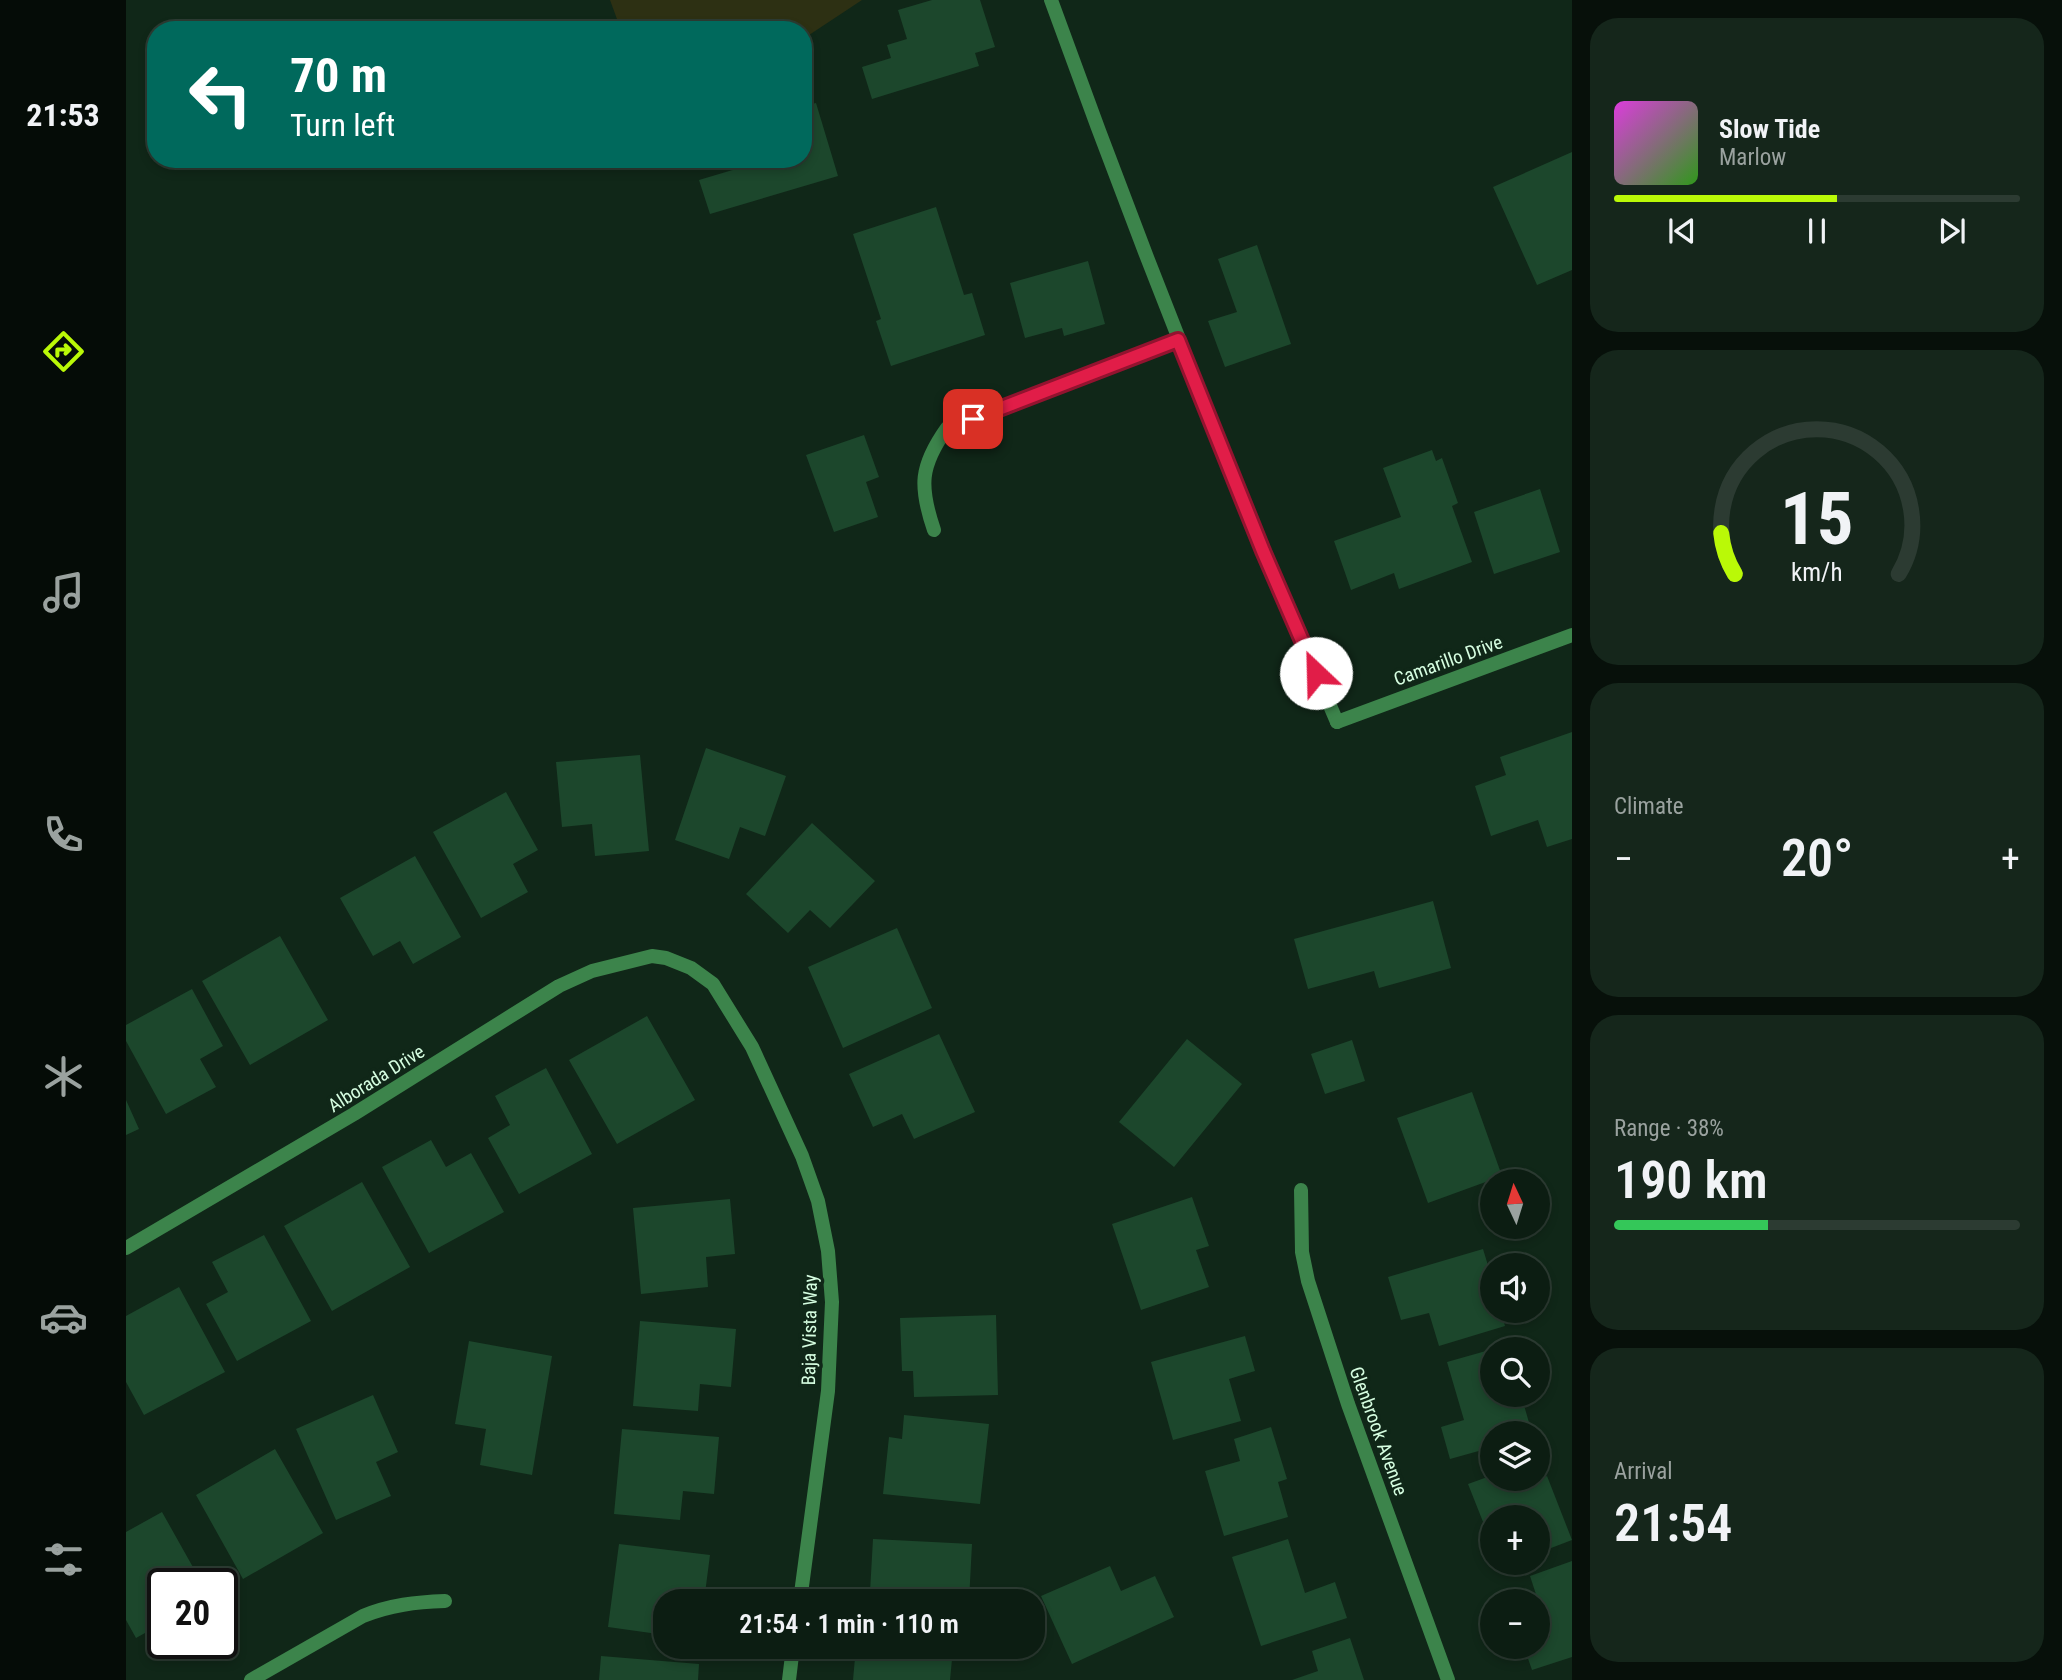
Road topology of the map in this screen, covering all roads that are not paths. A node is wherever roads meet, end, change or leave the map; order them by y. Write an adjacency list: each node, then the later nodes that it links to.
1 (1051, 0): 2 (street)
2 (1178, 340): 3 (street); 4 (street, Camarillo Drive)
3 (934, 530)
4 (1572, 635)
5 (652, 956): 7 (street, Alborada Drive); 8 (street, Baja Vista Way)
6 (1301, 1190): 13 (street, Glenbrook Avenue)
7 (126, 1248)
8 (802, 1589)
9 (445, 1601): 11 (street)
10 (792, 1659): 12 (street)
11 (251, 1680)
12 (789, 1680)
13 (1448, 1680)

